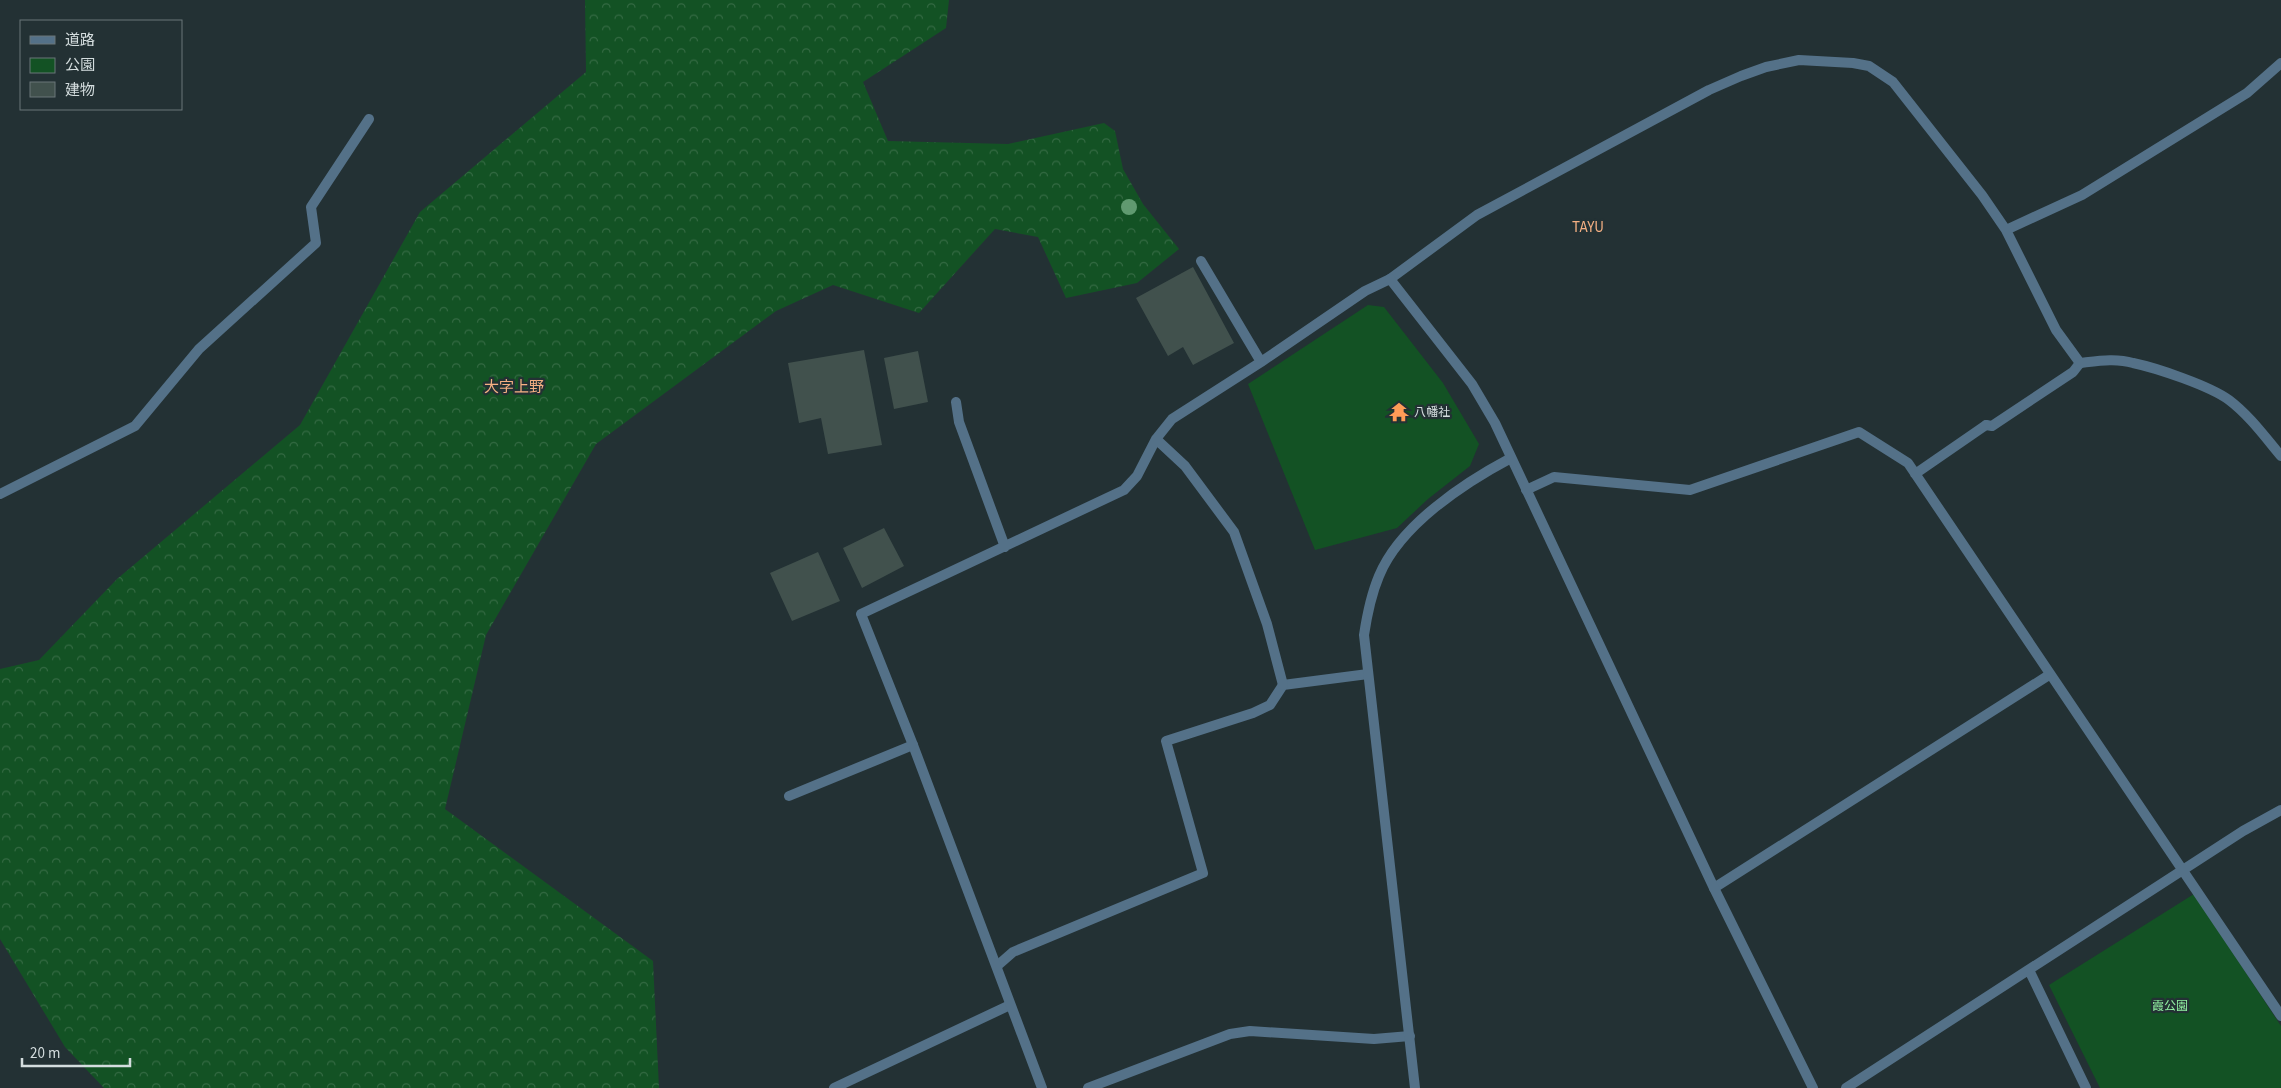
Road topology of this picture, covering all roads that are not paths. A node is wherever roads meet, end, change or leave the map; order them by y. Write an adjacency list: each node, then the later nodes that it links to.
1 (2281, 63): 3 (street)
2 (369, 119): 14 (street)
3 (2006, 230): 5 (street); 7 (street)
4 (1202, 261): 6 (street)
5 (1390, 279): 6 (street); 11 (street)
6 (1261, 362): 9 (street)
7 (2080, 363): 10 (street); 12 (street)
8 (956, 402): 15 (street)
9 (1156, 439): 15 (street); 18 (street)
10 (2281, 456)
11 (1511, 458): 13 (street); 16 (street)
12 (1915, 474): 13 (street); 17 (street)
13 (1526, 490): 23 (street)
14 (0, 494)
15 (1005, 547): 19 (street)
16 (1368, 674): 18 (street); 28 (street)
17 (2049, 675): 22 (street); 23 (street)
18 (1283, 684): 24 (street)
19 (913, 745): 20 (street); 24 (street)
20 (789, 796)
21 (2281, 810): 22 (street)
22 (2182, 872): 25 (street); 27 (street)
23 (1714, 888): 33 (street)
24 (997, 966): 26 (street)
25 (2029, 970): 34 (street); 35 (street)
26 (1010, 1005): 29 (street); 30 (street)
27 (2281, 1016)
28 (1410, 1036): 31 (street); 32 (street)
29 (834, 1088)
30 (1042, 1088)
31 (1088, 1088)
32 (1416, 1088)
33 (1813, 1088)
34 (1846, 1088)
35 (2086, 1088)

